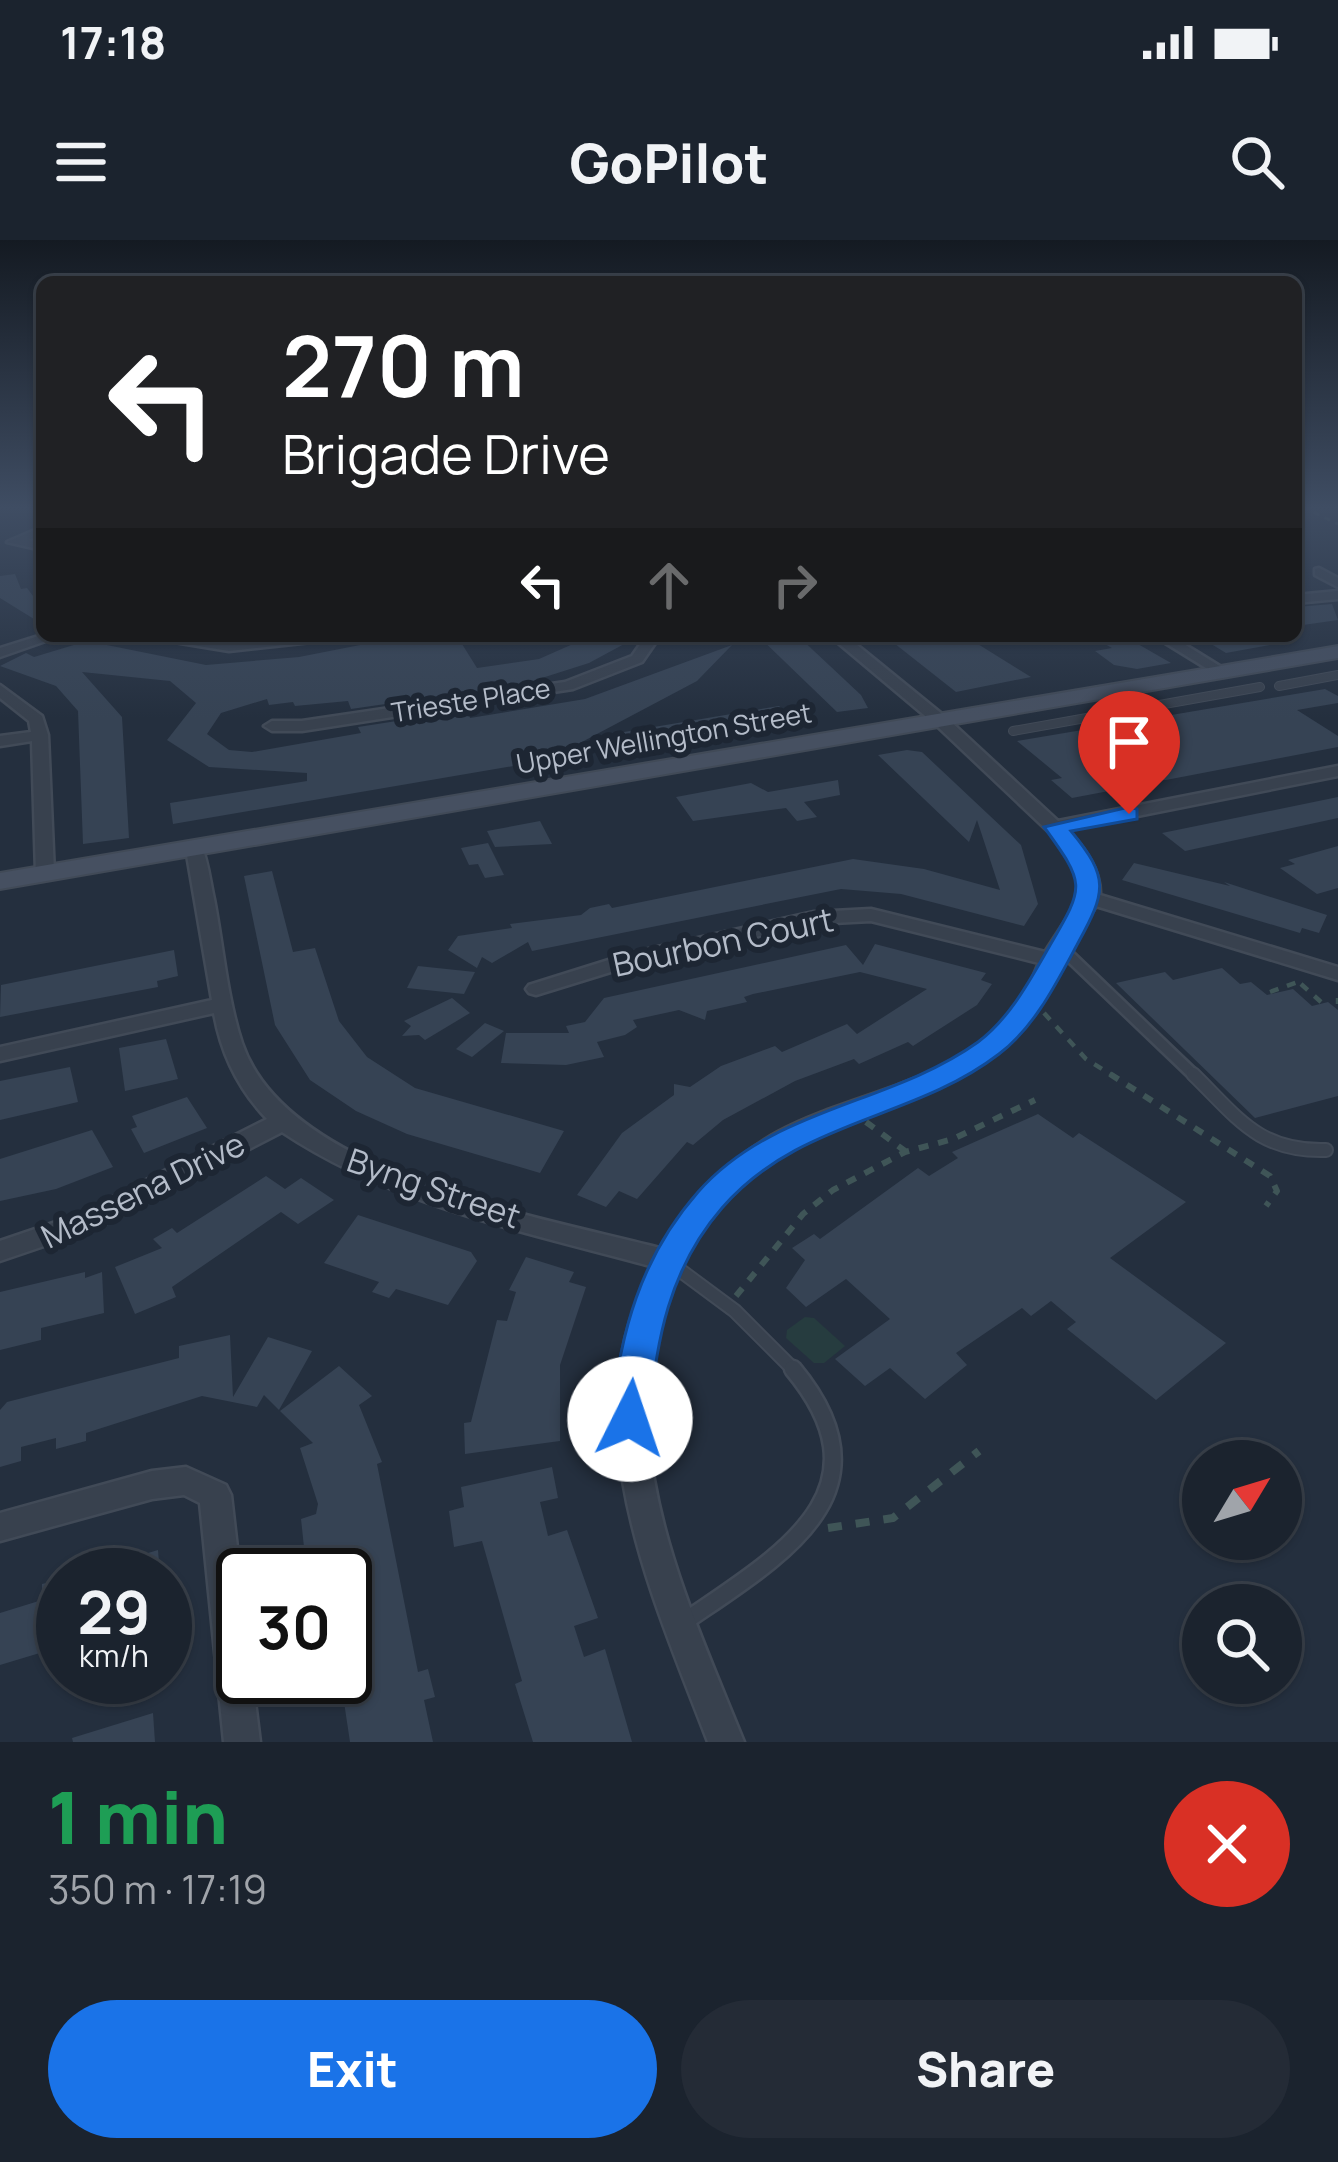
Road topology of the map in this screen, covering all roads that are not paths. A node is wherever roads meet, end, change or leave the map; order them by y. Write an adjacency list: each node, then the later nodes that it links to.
1 (1338, 595): 2 (street)
2 (1302, 598)
3 (36, 641): 9 (street)
4 (199, 642): 5 (street)
5 (275, 642)
6 (649, 642): 17 (street, Trieste Place)
7 (844, 642): 16 (street)
8 (1171, 642): 11 (street)
9 (0, 653)
10 (1337, 670): 11 (main road, Upper Wellington Street); 12 (lane)
11 (1224, 673): 14 (main road, Upper Wellington Street); 15 (lane)
12 (1279, 686)
13 (0, 690): 19 (street)
14 (1088, 698): 15 (lane); 16 (main road, Upper Wellington Street)
15 (1108, 714): 18 (lane)
16 (942, 722): 22 (street); 23 (main road, Upper Wellington Street)
17 (272, 726)
18 (1013, 731)
19 (40, 735): 20 (street); 24 (street)
20 (0, 740)
21 (1338, 771): 22 (street)
22 (1055, 827): 26 (street)
23 (195, 849): 24 (main road, Upper Wellington Street); 30 (street, Byng Street)
24 (44, 873): 25 (main road, Upper Wellington Street)
25 (0, 881)
26 (1090, 898): 27 (street); 28 (street)
27 (1055, 954): 29 (street, Bourbon Court); 33 (lane); 35 (street)
28 (1330, 969)
29 (536, 989)
30 (219, 1005): 31 (street); 32 (street, Byng Street)
31 (0, 1054)
32 (283, 1121): 34 (street, Massena Drive); 35 (street, Byng Street)
33 (1326, 1150)
34 (0, 1251)
35 (666, 1261): 37 (street); 37 (lane)
36 (0, 1527): 38 (street)
37 (682, 1624): 39 (street)
38 (242, 1742)
39 (726, 1742)

